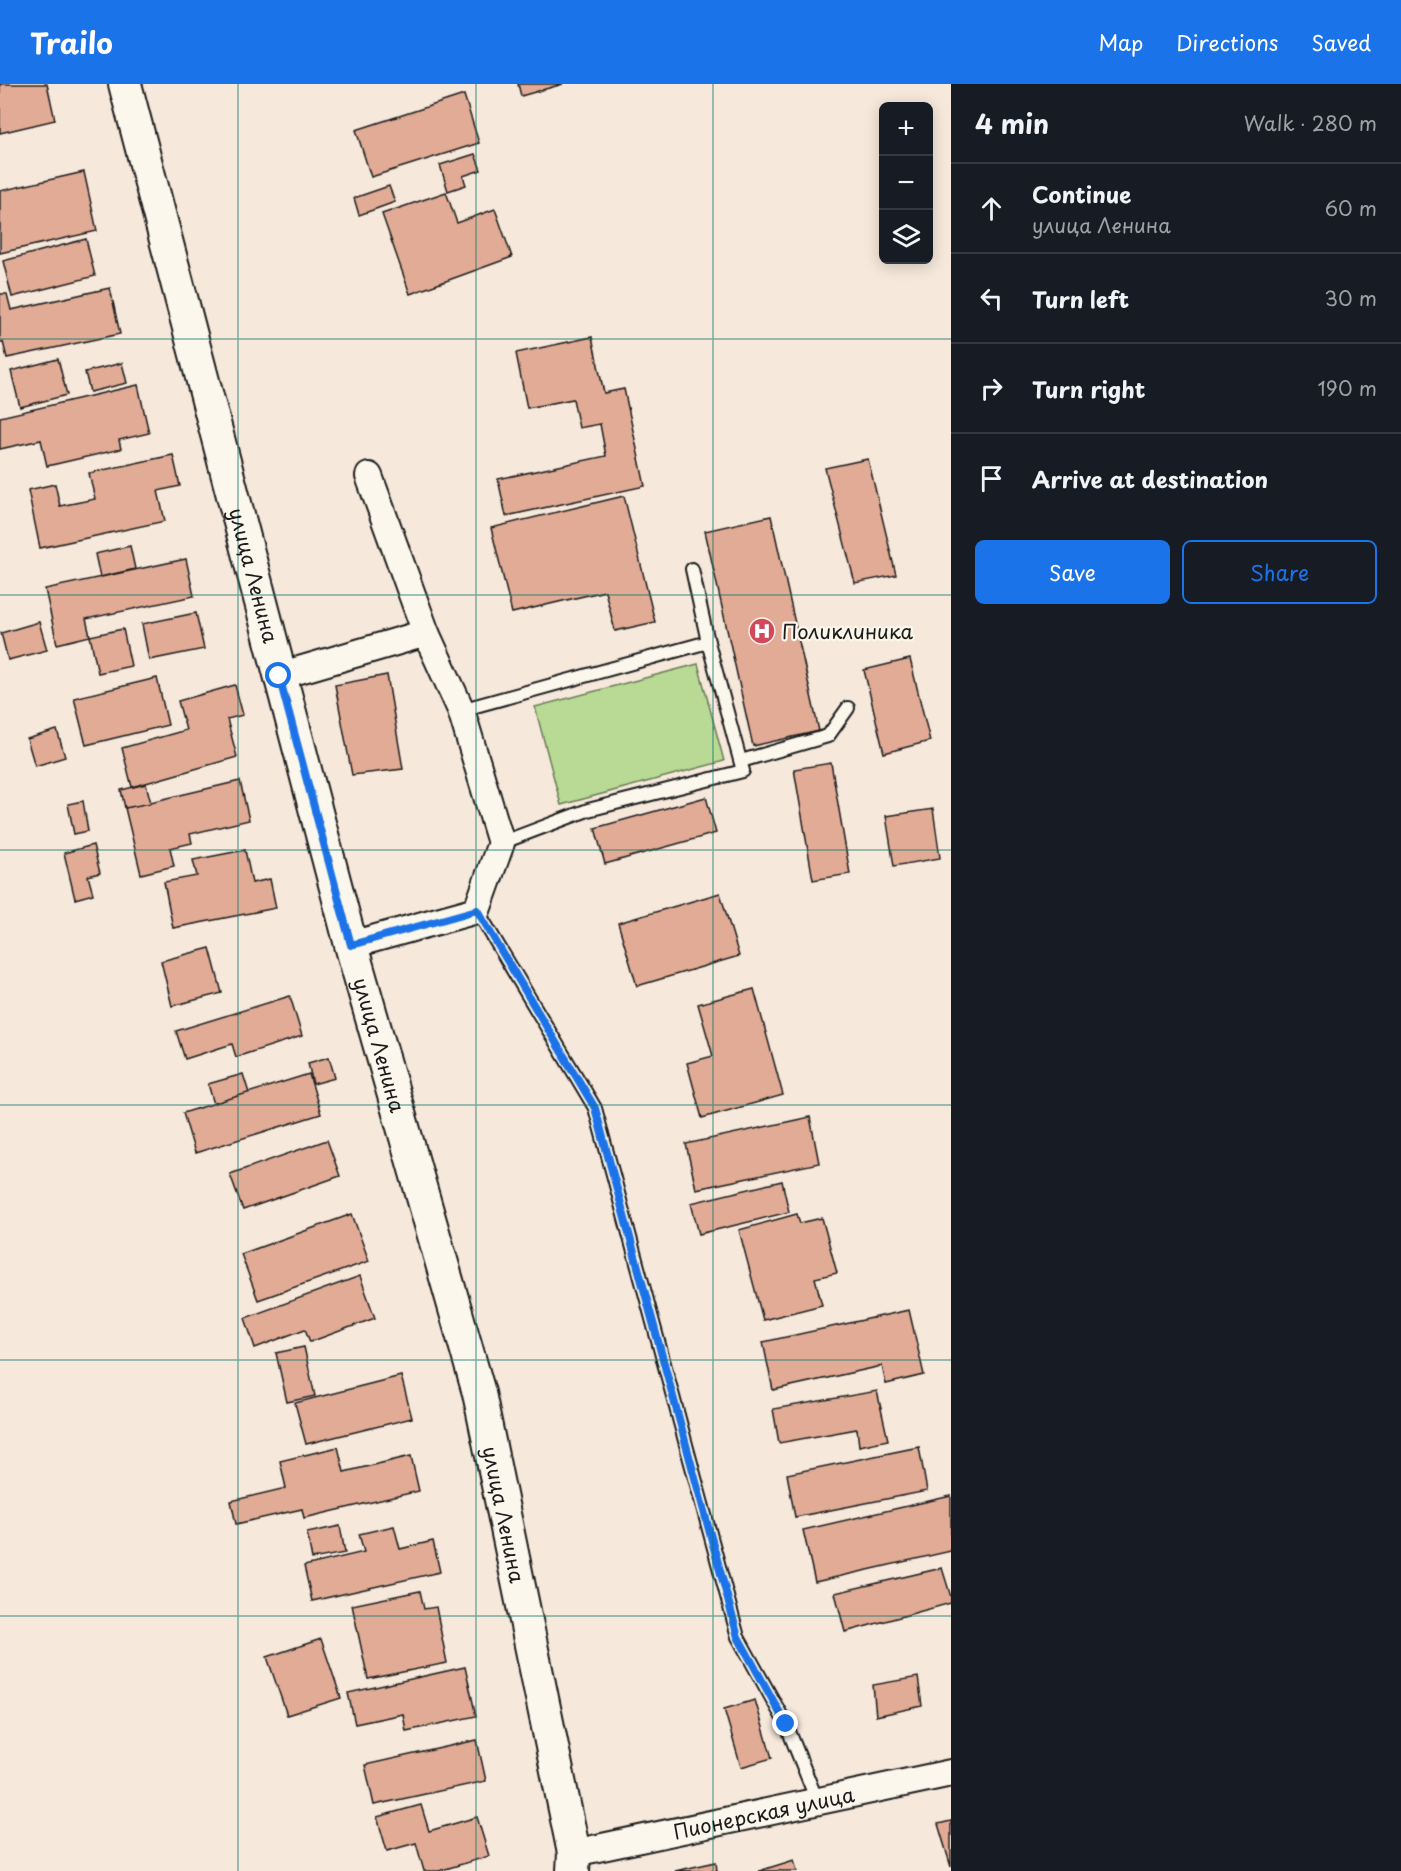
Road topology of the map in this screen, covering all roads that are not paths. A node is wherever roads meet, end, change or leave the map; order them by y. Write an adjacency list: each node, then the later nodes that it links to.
1 (125, 84): 6 (street, улица Ленина)
2 (369, 476): 4 (street)
3 (693, 569): 5 (lane)
4 (426, 633): 6 (street); 8 (street)
5 (708, 642): 8 (lane); 9 (lane)
6 (279, 676): 12 (street, улица Ленина)
7 (848, 708): 9 (lane)
8 (461, 710): 10 (street)
9 (741, 761): 10 (lane)
10 (501, 843): 11 (street)
11 (477, 910): 12 (street); 14 (lane)
12 (351, 945): 15 (street, улица Ленина)
13 (951, 1773): 14 (street, Пионерская улица)
14 (818, 1803): 15 (street, Пионерская улица)
15 (573, 1862)

